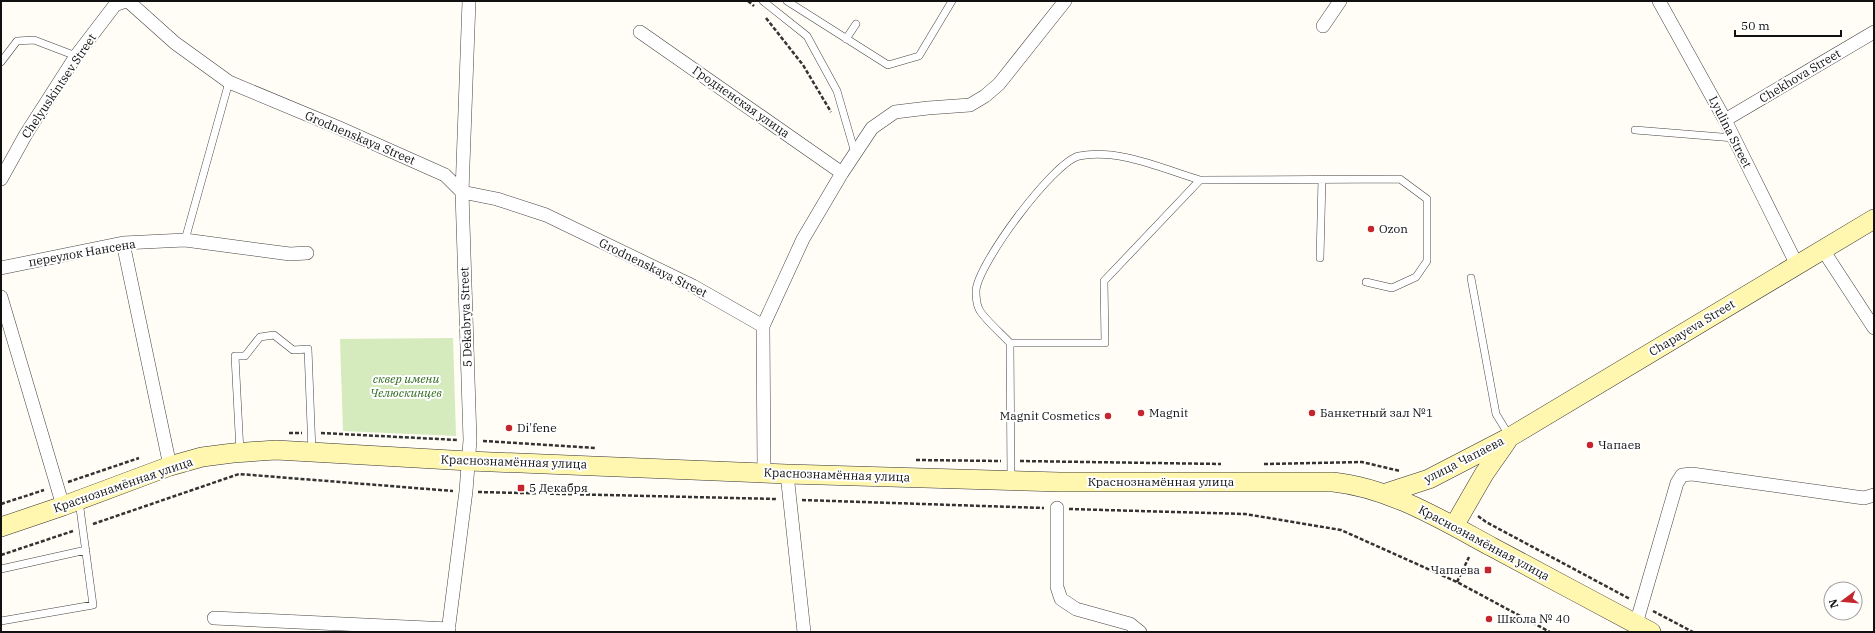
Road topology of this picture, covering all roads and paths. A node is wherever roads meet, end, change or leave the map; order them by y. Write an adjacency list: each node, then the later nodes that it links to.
1 (469, 1): 29 (street, 5 Dekabrya Street)
2 (748, 1): 10 (path)
3 (763, 1): 24 (lane)
4 (787, 1): 16 (lane)
5 (952, 1): 16 (lane)
6 (1065, 1): 24 (street)
7 (1340, 1): 13 (street)
8 (1659, 1): 21 (street, Lyulina Street)
9 (119, 2): 17 (street, Chelyuskintsev Street); 19 (street, Grodnenskaya Street)
10 (757, 10)
11 (762, 14): 20 (path)
12 (856, 24): 16 (lane)
13 (1323, 26)
14 (640, 32): 25 (street, Гродненская улица)
15 (1874, 32): 21 (street, Chekhova Street)
16 (846, 39)
17 (76, 56): 18 (lane); 26 (street, Chelyuskintsev Street)
18 (1, 62)
19 (229, 82): 29 (street, Grodnenskaya Street); 31 (lane)
20 (832, 113)
21 (1725, 120): 23 (street, Lyulina Street)
22 (1635, 130): 23 (lane)
23 (1734, 138): 36 (street, Lyulina Street)
24 (855, 153): 25 (street)
25 (842, 172): 41 (street)
26 (1, 179)
27 (1322, 179): 28 (lane); 35 (lane); 39 (lane)
28 (1200, 180): 43 (lane); 43 (lane)
29 (462, 192): 41 (street, Grodnenskaya Street); 47 (street, 5 Dekabrya Street)
30 (1874, 219): 33 (street, Chapayeva Street)
31 (185, 240): 32 (street, переулок Нансена); 34 (street, переулок Нансена)
32 (123, 243): 37 (street, переулок Нансена); 48 (street)
33 (1823, 250): 36 (street, Chapayeva Street); 42 (street)
34 (307, 253)
35 (1320, 258)
36 (1797, 265): 44 (street, Chapayeva Street)
37 (1, 268)
38 (1471, 278): 44 (lane)
39 (1366, 282)
40 (1, 297): 56 (street)
41 (763, 326): 49 (street)
42 (1874, 328)
43 (1010, 343): 51 (lane)
44 (1510, 437): 53 (street, улица Чапаева); 59 (street, улица Чапаева)
45 (240, 452): 46 (street, Краснознамённая улица); 46 (lane); 48 (street, Краснознамённая улица)
46 (312, 452): 47 (street, Краснознамённая улица)
47 (470, 461): 49 (street, Краснознамённая улица); 52 (street, 5 Dekabrya Street)
48 (170, 466): 56 (street, Краснознамённая улица)
49 (764, 472): 50 (street, Краснознамённая улица)
50 (787, 474): 51 (street, Краснознамённая улица); 55 (street)
51 (1011, 480): 53 (street, Краснознамённая улица)
52 (466, 491): 55 (path); 61 (path); 71 (street, 5 Dekabrya Street)
53 (1386, 494): 59 (street, Краснознамённая улица)
54 (1874, 495): 67 (street)
55 (789, 500): 57 (path); 72 (street)
56 (71, 503): 60 (street, Краснознамённая улица); 61 (lane)
57 (1057, 508): 66 (path); 73 (street)
58 (1486, 522): 67 (path)
59 (1454, 526): 70 (street, Краснознамённая улица)
60 (1, 527)
61 (83, 528): 62 (lane); 63 (path)
62 (86, 550): 65 (lane); 69 (lane)
63 (1, 555)
64 (1469, 557): 66 (path)
65 (1, 569)
66 (1457, 582): 74 (path)
67 (1642, 605): 70 (street); 75 (path)
68 (214, 618): 71 (street)
69 (1, 621)
70 (1643, 628)
71 (448, 630)
72 (804, 632)
73 (1140, 632)
74 (1550, 632)
75 (1693, 632)

